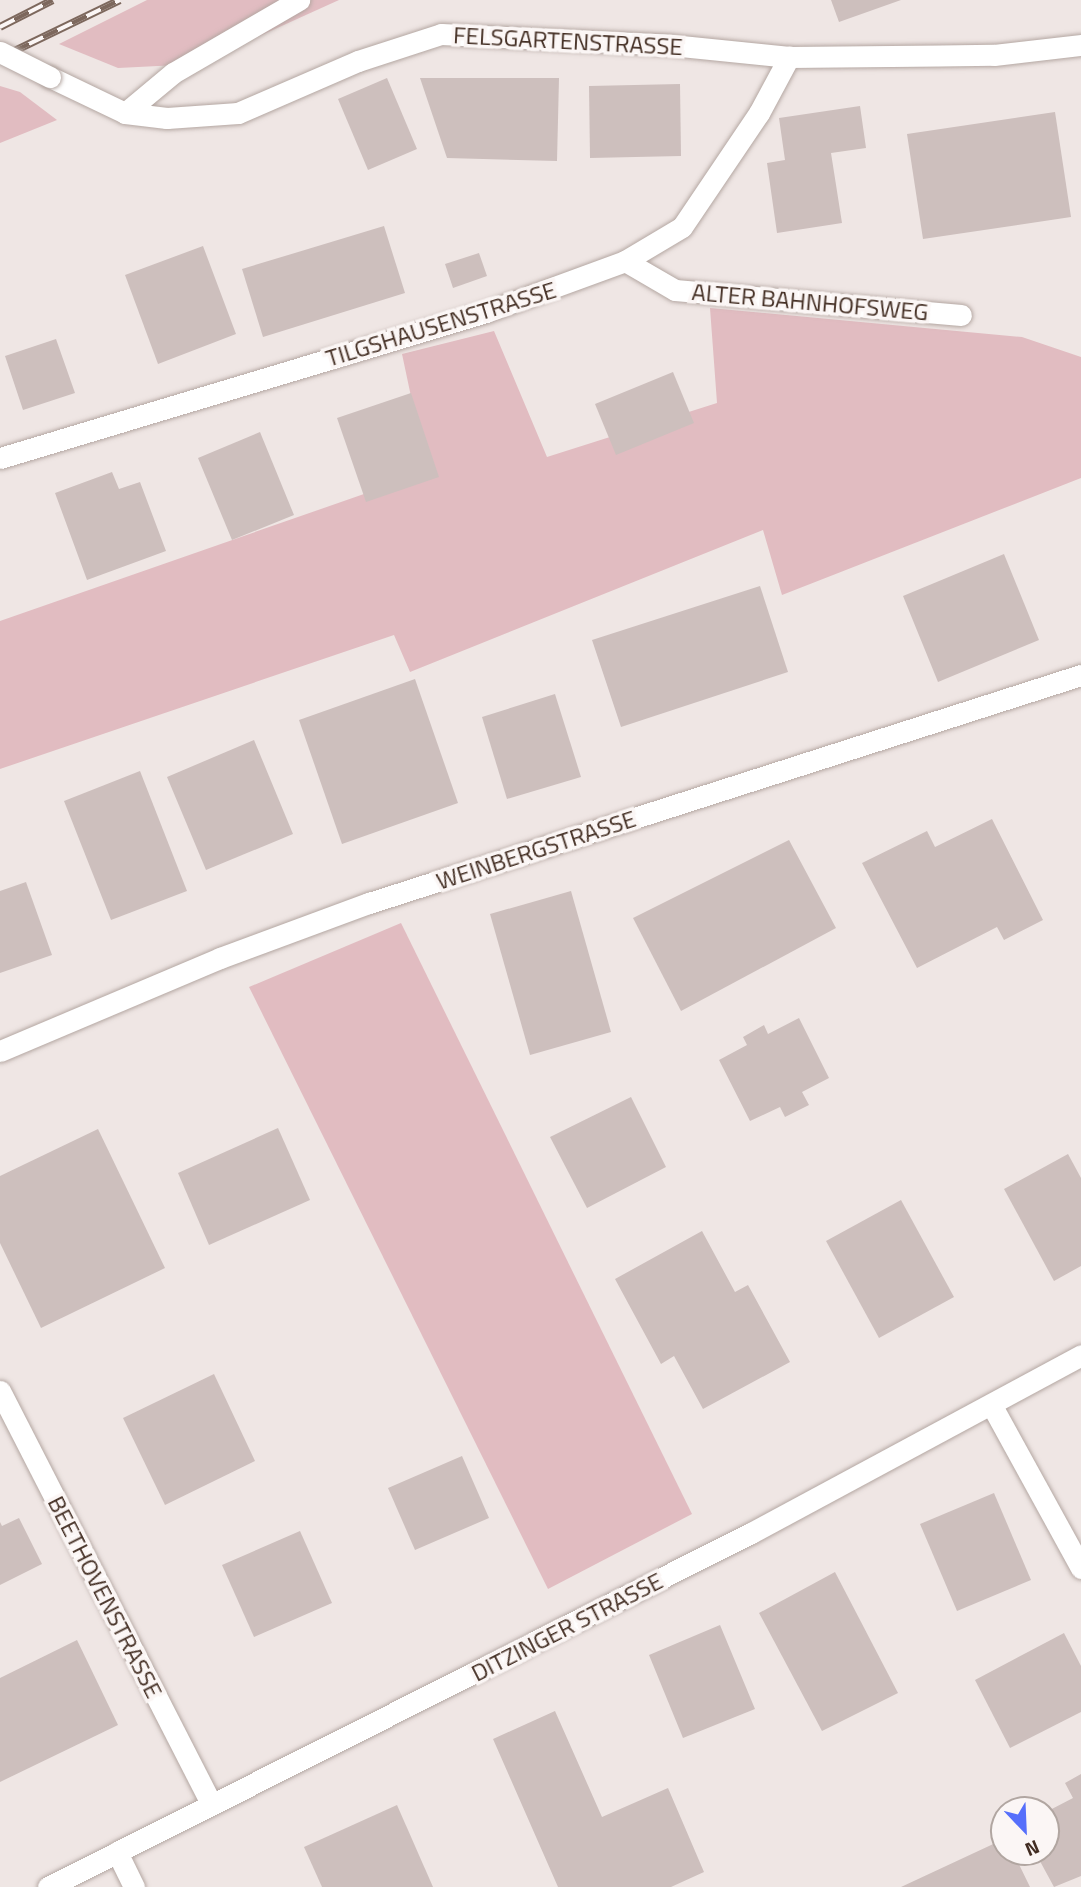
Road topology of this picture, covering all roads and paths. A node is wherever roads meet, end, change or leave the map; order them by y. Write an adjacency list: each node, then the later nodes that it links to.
1 (299, 0): 5 (street)
2 (1081, 45): 4 (street, FELSGARTENSTRASSE)
3 (0, 52): 5 (street, FELSGARTENSTRASSE, bridge)
4 (789, 57): 5 (street, FELSGARTENSTRASSE); 6 (street, TILGSHAUSENSTRASSE)
5 (125, 113)
6 (625, 261): 7 (street, ALTER BAHNHOFSWEG); 8 (street, TILGSHAUSENSTRASSE)
7 (961, 315)
8 (0, 458)
9 (1081, 675): 10 (street, WEINBERGSTRASSE)
10 (0, 1051)
11 (1081, 1355): 13 (street, DITZINGER STRASSE)
12 (0, 1391): 15 (street, BEETHOVENSTRASSE)
13 (992, 1406): 14 (street); 15 (street, DITZINGER STRASSE)
14 (1081, 1568)
15 (211, 1804): 16 (street, DITZINGER STRASSE)
16 (117, 1852): 17 (street, DITZINGER STRASSE); 18 (street)
17 (48, 1887)
18 (134, 1887)

